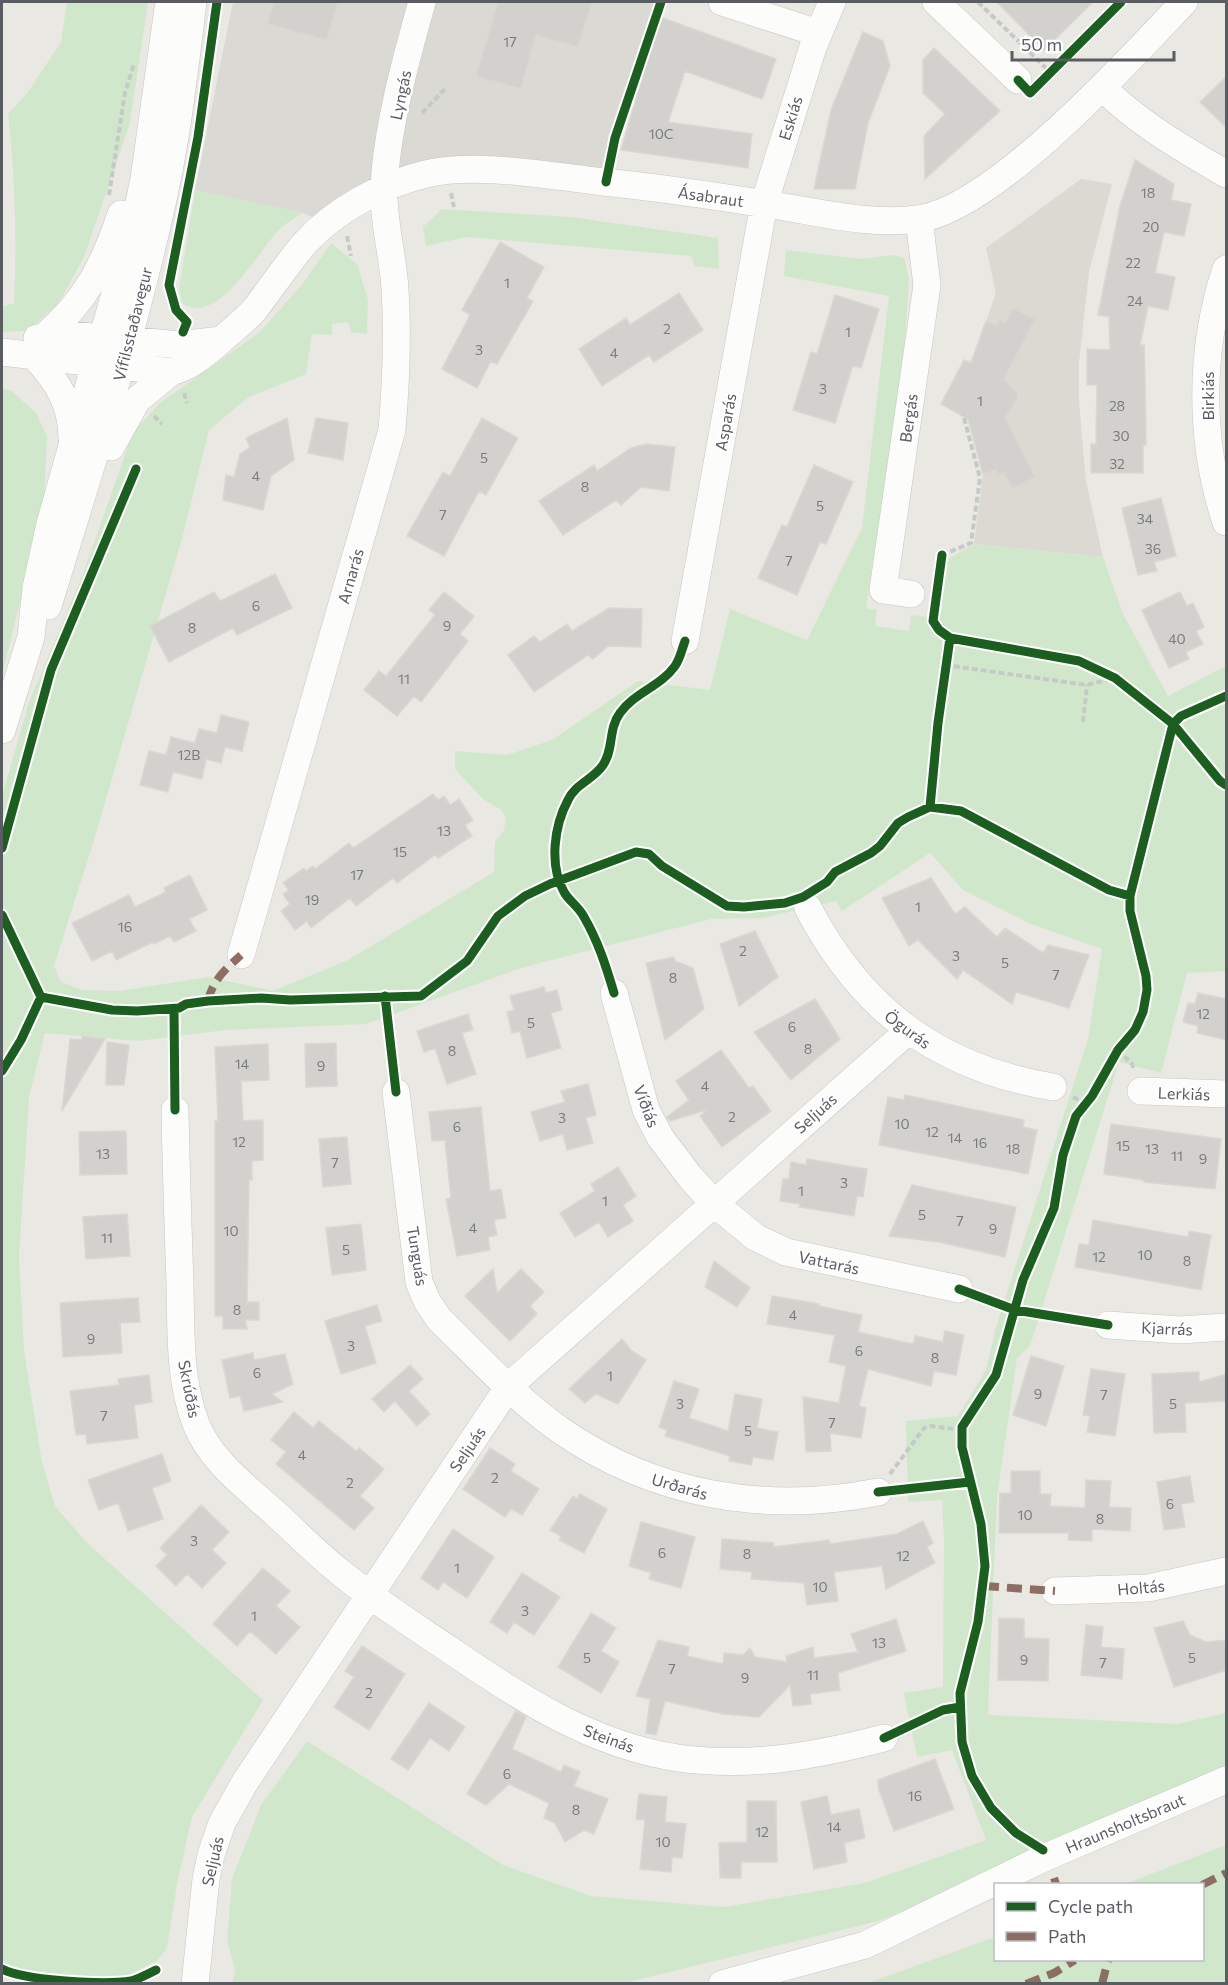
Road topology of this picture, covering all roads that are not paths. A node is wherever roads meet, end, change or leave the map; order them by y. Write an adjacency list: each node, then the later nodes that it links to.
1 (169, 2): 11 (street, Vífilsstaðavegur)
2 (193, 2): 19 (street, Vífilsstaðavegur)
3 (422, 2): 13 (street, Lyngás)
4 (722, 2): 8 (street)
5 (832, 2): 8 (street, Eskiás)
6 (936, 2): 9 (street)
7 (1184, 2): 10 (street, Ásabraut)
8 (818, 33): 14 (street, Eskiás)
9 (1018, 80)
10 (1102, 87): 12 (street); 15 (street, Ásabraut)
11 (150, 128): 18 (street); 19 (street, Vífilsstaðavegur)
12 (1227, 174)
13 (384, 189): 14 (street, Ásabraut); 17 (street, Ásabraut); 30 (street, Arnarás)
14 (764, 204): 15 (street, Ásabraut); 27 (street, Asparás)
15 (919, 219): 25 (street, Bergás)
16 (1227, 269): 24 (street, Birkiás)
17 (221, 340): 19 (street); 21 (street, Ásabraut)
18 (40, 347): 19 (street); 20 (street); 22 (street)
19 (113, 351): 21 (street); 22 (street, Vífilsstaðavegur); 23 (street, Vífilsstaðavegur)
20 (2, 352)
21 (171, 372): 23 (street, Ásabraut)
22 (71, 452): 26 (street, Vífilsstaðavegur)
23 (78, 507): 26 (street, Vífilsstaðavegur)
24 (1227, 522)
25 (911, 594)
26 (31, 637): 28 (street, Vífilsstaðavegur)
27 (685, 641)
28 (2, 730)
29 (807, 909): 32 (street, Ögurás)
30 (241, 955)
31 (614, 993): 38 (street, Víðiás)
32 (908, 1030): 33 (street, Ögurás); 38 (street, Seljuás)
33 (1053, 1088)
34 (1141, 1091): 36 (street, Lerkiás)
35 (396, 1092): 42 (street, Tunguás)
36 (1227, 1094)
37 (175, 1110): 46 (street, Skrúðás)
38 (714, 1203): 39 (street, Vattarás); 42 (street, Seljuás)
39 (959, 1289)
40 (1108, 1325): 41 (street, Kjarrás)
41 (1227, 1327)
42 (509, 1386): 43 (street, Urðarás); 46 (street, Seljuás)
43 (878, 1492)
44 (1227, 1571): 45 (street, Holtás)
45 (1055, 1591)
46 (369, 1595): 47 (street, Steinás); 55 (street, Seljuás)
47 (884, 1738)
48 (1227, 1780): 51 (street, Hraunsholtsbraut)
49 (1227, 1796): 52 (street, Hraunsholtsbraut)
50 (994, 1883): 54 (street, Hraunsholtsbraut)
51 (995, 1883)
52 (1012, 1883)
53 (994, 1890): 54 (street, Hraunsholtsbraut)
54 (961, 1900): 56 (street, Hraunsholtsbraut)
55 (195, 1983)
56 (722, 1983)

